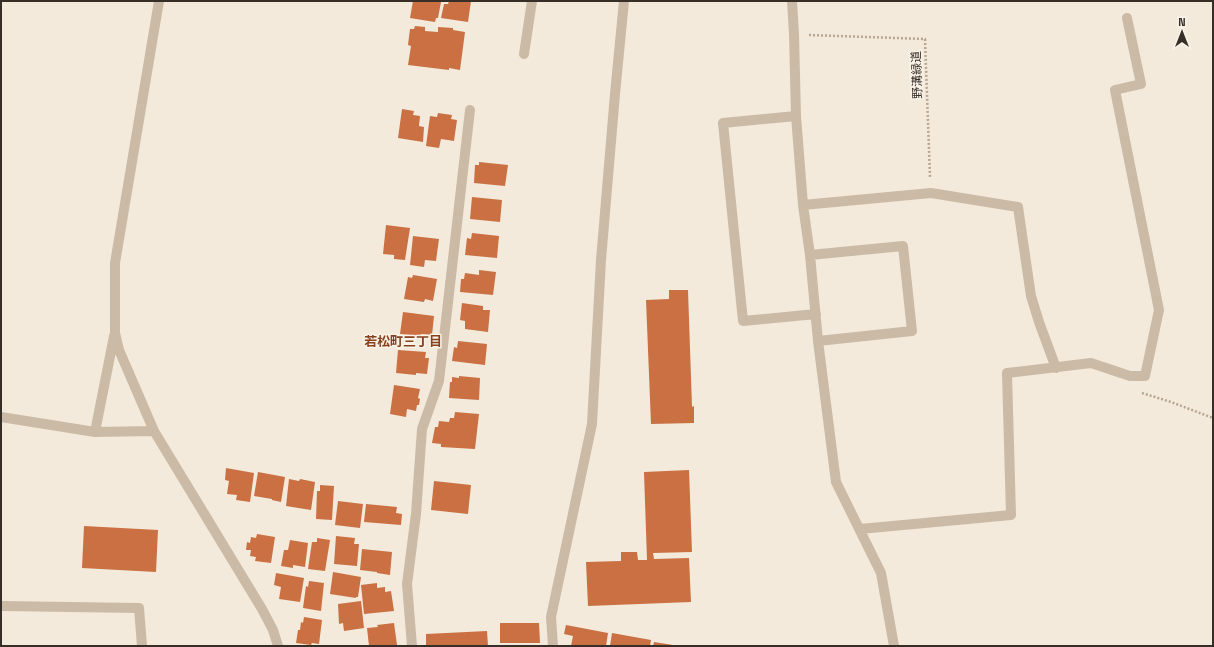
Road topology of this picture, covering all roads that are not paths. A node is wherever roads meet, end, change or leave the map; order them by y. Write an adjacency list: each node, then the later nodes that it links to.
1 (159, 1): 12 (street)
2 (532, 1): 6 (street)
3 (624, 1): 23 (street)
4 (792, 1): 8 (street)
5 (1127, 18): 14 (street)
6 (524, 54)
7 (470, 110): 22 (street)
8 (796, 116): 9 (street); 11 (street)
9 (803, 205): 10 (street); 14 (street)
10 (810, 255): 11 (street); 13 (street)
11 (816, 314): 13 (street)
12 (115, 333): 16 (street); 17 (street)
13 (818, 341): 18 (street)
14 (1056, 368): 18 (street)
15 (1, 417): 17 (street)
16 (154, 431): 17 (street); 21 (street)
17 (95, 432)
18 (860, 529): 24 (street)
19 (1, 606): 20 (street)
20 (142, 646)
21 (278, 646)
22 (412, 646)
23 (553, 646)
24 (894, 646)

